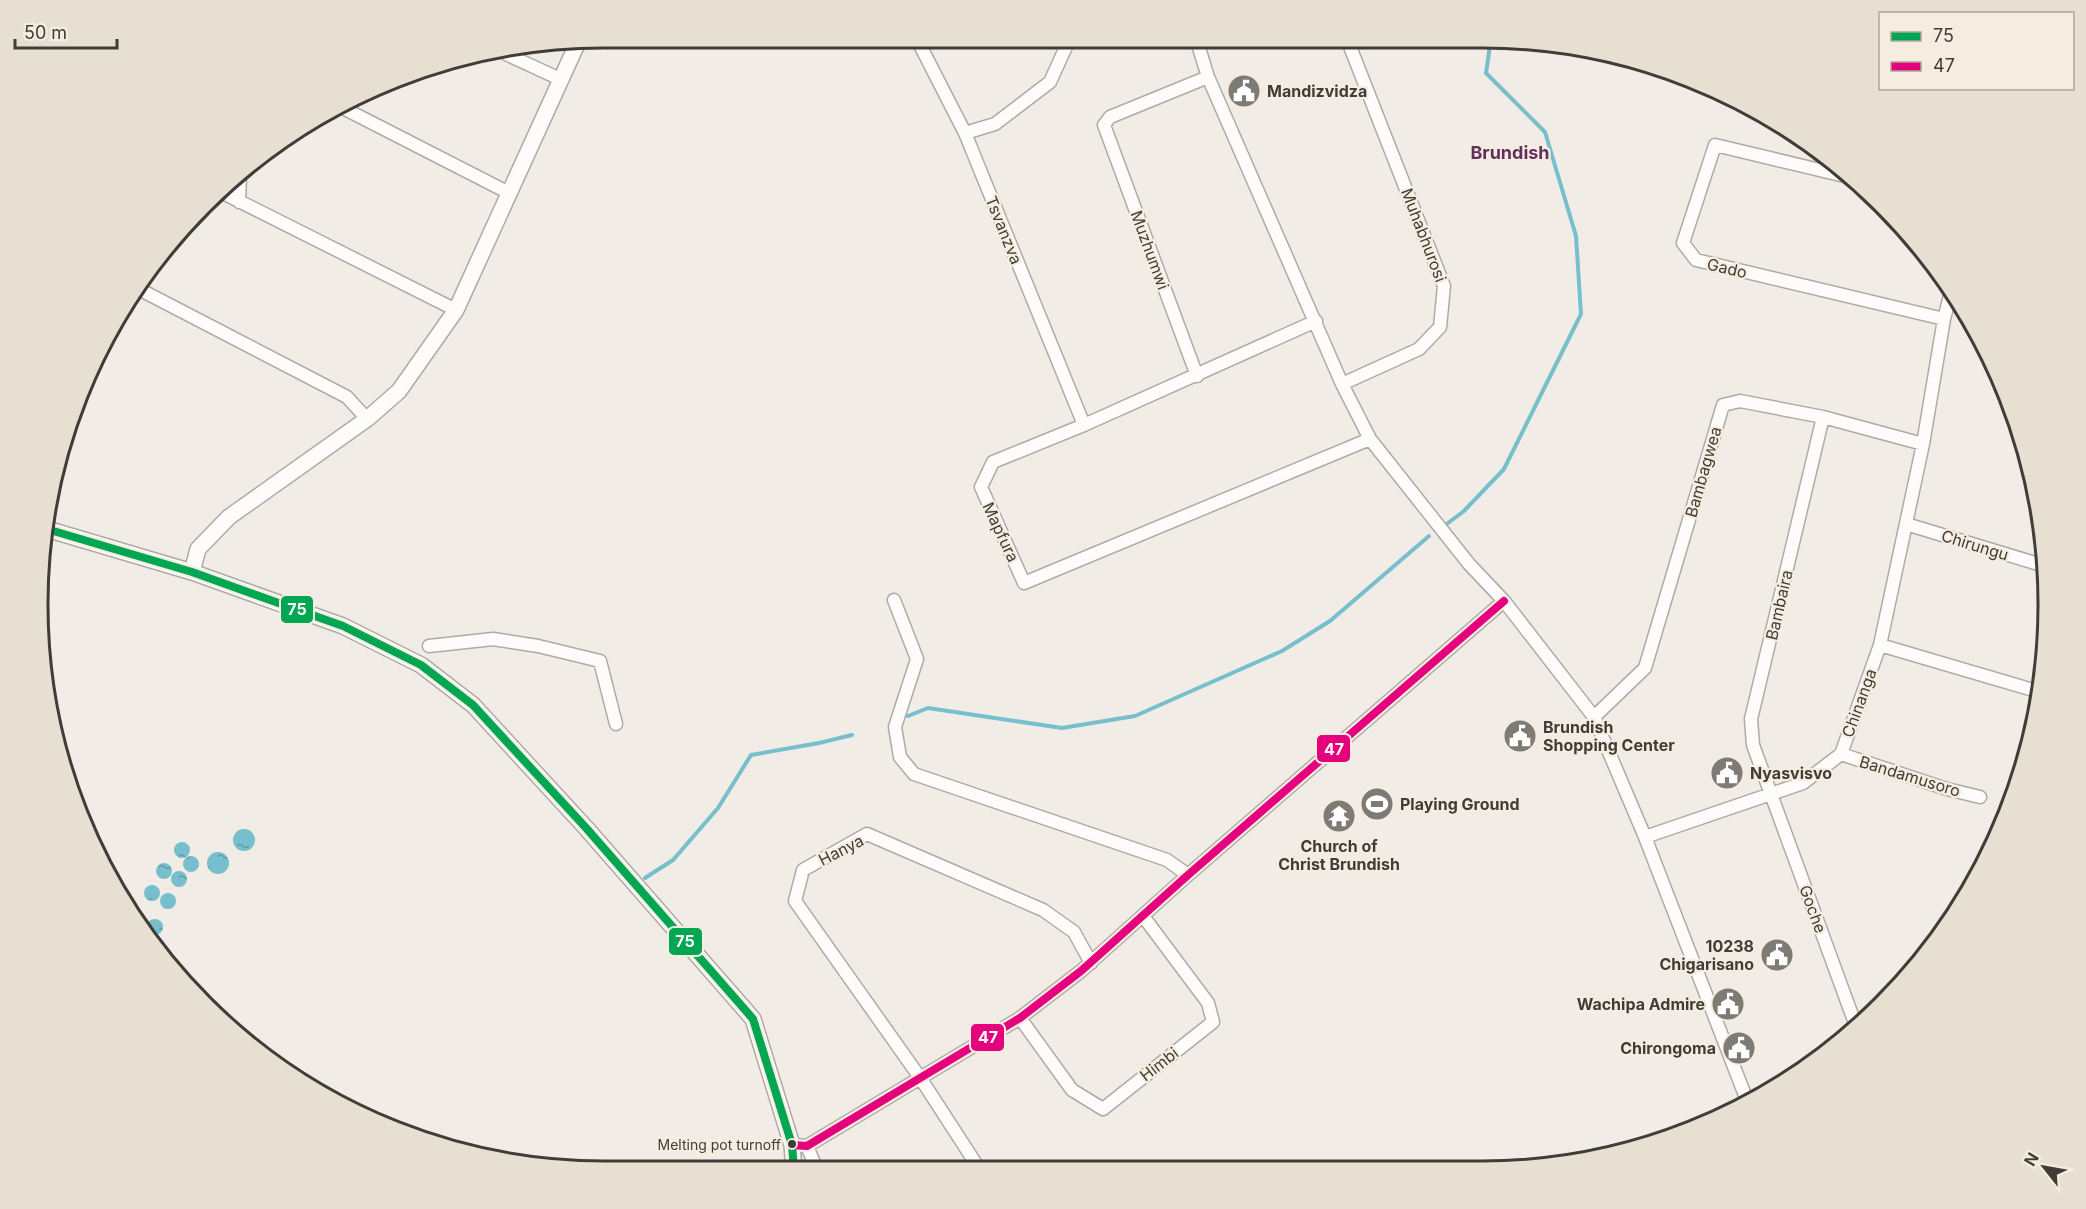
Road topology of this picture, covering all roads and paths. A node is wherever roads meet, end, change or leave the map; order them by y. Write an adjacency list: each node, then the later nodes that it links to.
1 (922, 48): 10 (street, Tsvanzva)
2 (1065, 48): 10 (street)
3 (1199, 48): 7 (street)
4 (1351, 48): 22 (street, Muhabhurosi)
5 (575, 49): 8 (street)
6 (511, 56): 8 (street)
7 (1208, 77): 20 (street); 21 (street, Muzhumwi)
8 (560, 79): 13 (street)
9 (348, 111): 13 (street)
10 (964, 133): 25 (street, Tsvanzva)
11 (1832, 173): 19 (street, Gado)
12 (239, 185): 15 (street)
13 (509, 193): 18 (street)
14 (228, 196): 15 (street)
15 (238, 201): 18 (street)
16 (144, 292): 24 (street)
17 (1948, 302): 19 (street, Chinanga)
18 (456, 310): 24 (street)
19 (1944, 319): 27 (street, Chinanga)
20 (1316, 321): 21 (street, Mapfura); 22 (street)
21 (1197, 376): 25 (street, Mapfura)
22 (1342, 384): 26 (street)
23 (1823, 417): 27 (street, Bambagwea); 37 (street, Bambagwea); 40 (street, Bambaira)
24 (367, 418): 31 (street)
25 (1084, 425): 26 (street, Mapfura)
26 (1370, 439): 33 (street)
27 (1923, 444): 28 (street, Chinanga)
28 (1906, 524): 30 (street, Chirungu); 34 (street, Chinanga)
29 (53, 531): 31 (street)
30 (2036, 563)
31 (192, 572): 50 (street)
32 (894, 600): 43 (street)
33 (1504, 602): 37 (street); 43 (street)
34 (1880, 645): 36 (street); 39 (street, Chinanga)
35 (429, 646): 38 (street)
36 (2031, 689)
37 (1594, 717): 42 (street)
38 (616, 724)
39 (1840, 754): 40 (street, Chinanga); 41 (street, Bandamusoro)
40 (1770, 792): 42 (street, Chinanga); 47 (street, Goche)
41 (1980, 797)
42 (1645, 837): 49 (street)
43 (1188, 875): 44 (street)
44 (1143, 916): 45 (street); 46 (street, Himbi)
45 (1091, 963): 46 (street); 48 (street, Hanya)
46 (1020, 1018): 48 (street)
47 (1853, 1018)
48 (921, 1079): 50 (street); 53 (street)
49 (1745, 1095)
50 (800, 1145): 51 (street); 52 (street)
51 (796, 1161)
52 (811, 1161)
53 (974, 1161)

